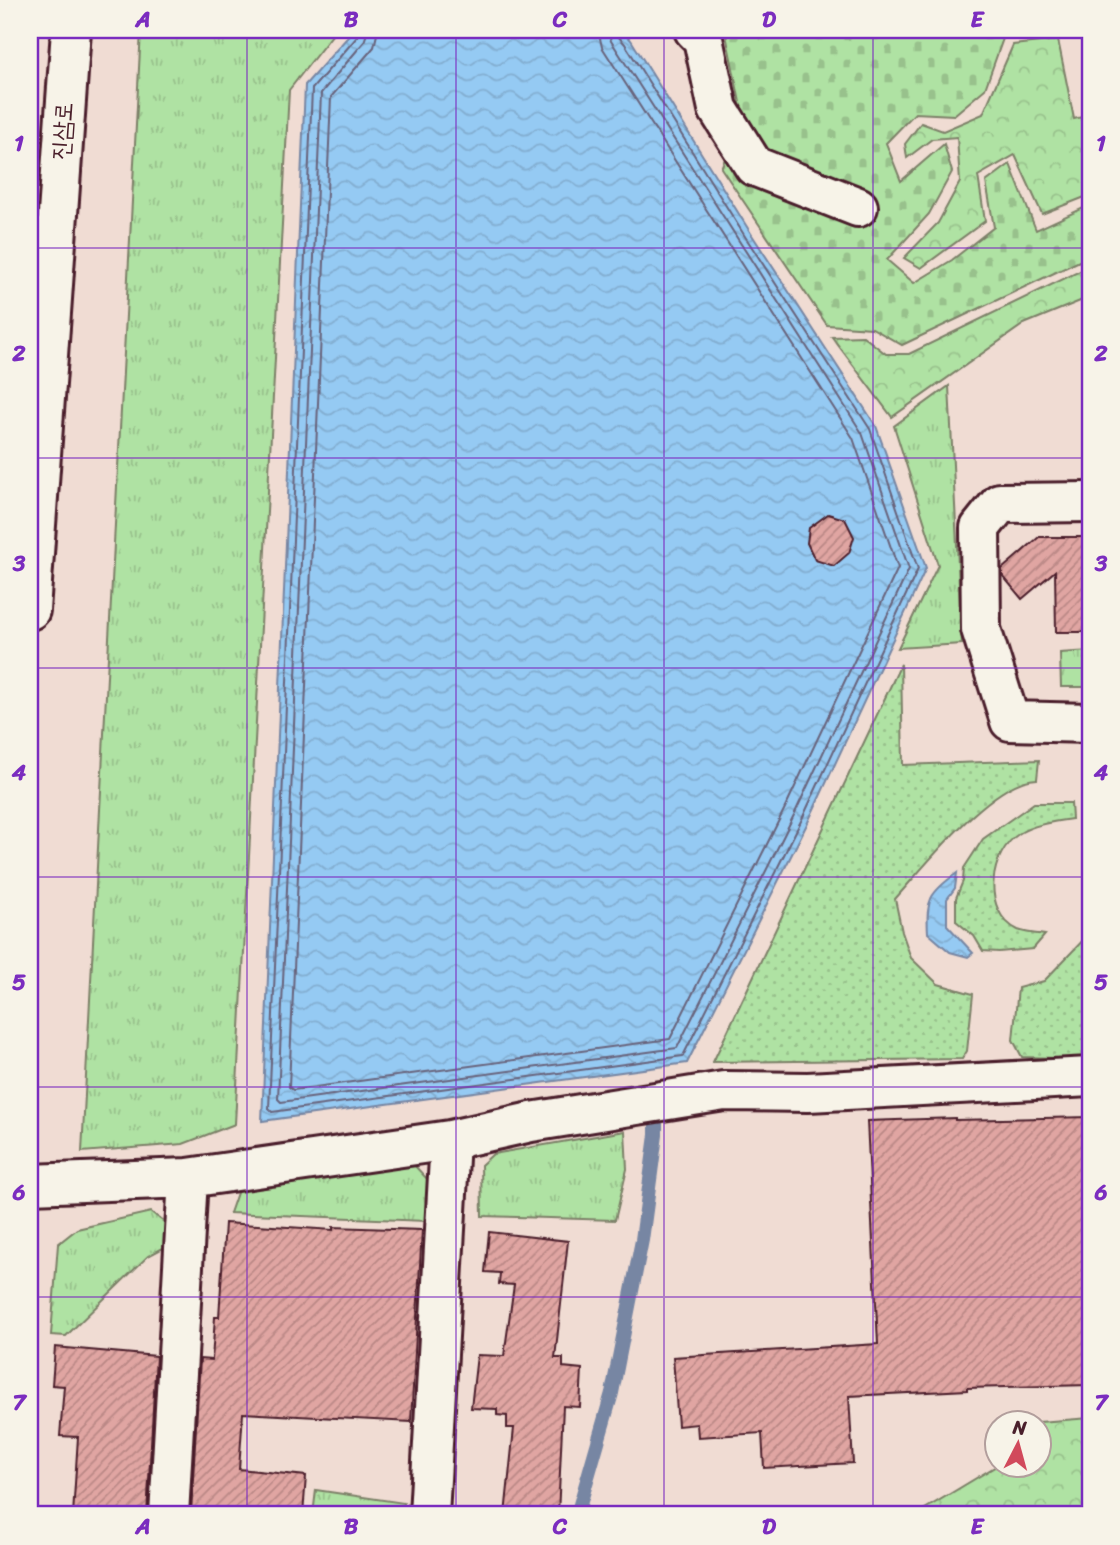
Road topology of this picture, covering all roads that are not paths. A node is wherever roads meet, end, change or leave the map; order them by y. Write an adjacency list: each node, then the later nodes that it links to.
1 (71, 30): 5 (street, 진삼로)
2 (694, 30): 3 (street)
3 (858, 208)
4 (1090, 502): 6 (street)
5 (30, 610)
6 (1090, 723)
7 (1090, 1077): 8 (street)
8 (450, 1140): 9 (street); 12 (street)
9 (188, 1178): 10 (street); 11 (street)
10 (30, 1184)
11 (169, 1515)
12 (429, 1515)

